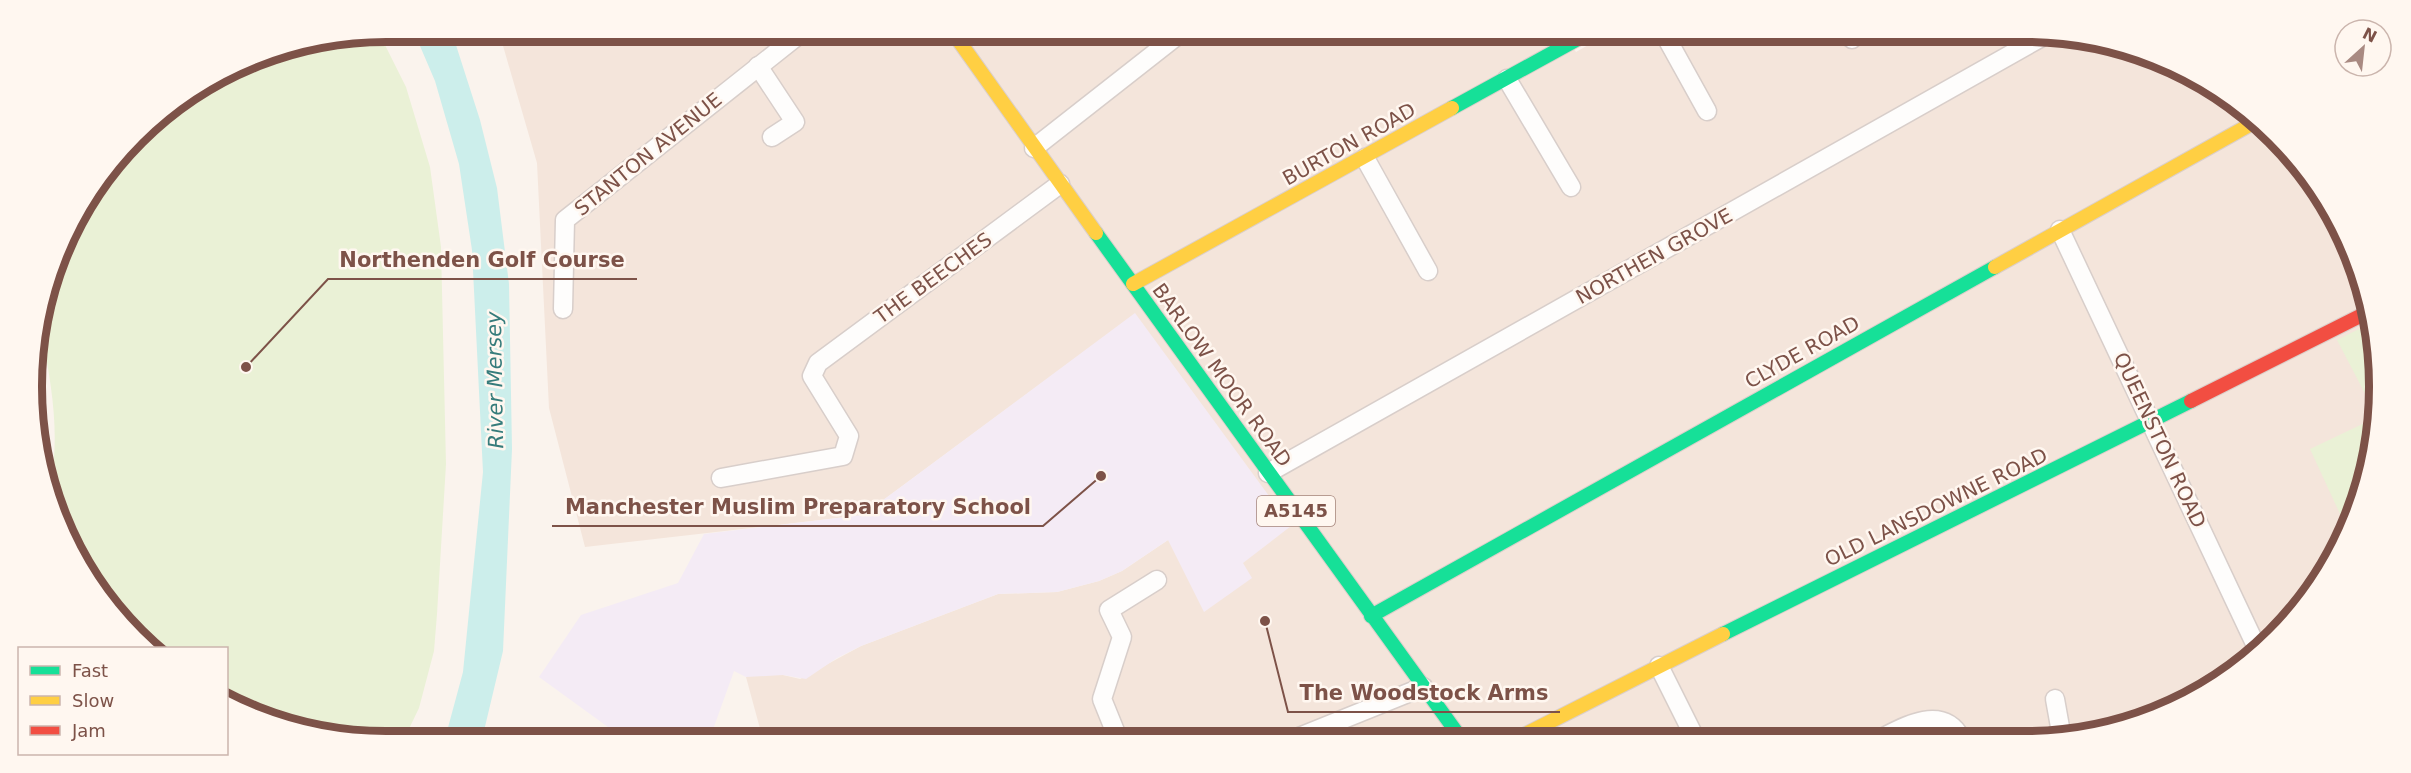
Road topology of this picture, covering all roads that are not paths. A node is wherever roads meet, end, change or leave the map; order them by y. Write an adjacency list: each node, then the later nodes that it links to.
1 (789, 42): 7 (street, STANTON AVENUE)
2 (960, 42): 12 (street, BARLOW MOOR ROAD / A5145)
3 (1169, 42): 12 (street)
4 (1572, 42): 8 (street, BURTON ROAD)
5 (1669, 42): 9 (street)
6 (2032, 42): 22 (street, NORTHEN GROVE)
7 (758, 66): 11 (street); 19 (street, STANTON AVENUE)
8 (1507, 79): 13 (street, BURTON ROAD); 15 (street)
9 (1707, 111)
10 (2249, 125): 16 (street, CLYDE ROAD)
11 (772, 137)
12 (1034, 148): 14 (street, BARLOW MOOR ROAD / A5145)
13 (1365, 158): 17 (street); 18 (street, BURTON ROAD)
14 (1060, 184): 18 (street, BARLOW MOOR ROAD / A5145); 23 (street, THE BEECHES)
15 (1571, 187)
16 (2060, 230): 21 (street, QUEENSTON ROAD); 25 (street, CLYDE ROAD)
17 (1428, 271)
18 (1133, 284): 22 (street, BARLOW MOOR ROAD / A5145)
19 (563, 309)
20 (2361, 315): 21 (street, OLD LANSDOWNE ROAD)
21 (2152, 422): 26 (street, QUEENSTON ROAD); 27 (street, OLD LANSDOWNE ROAD)
22 (1268, 473): 25 (street, BARLOW MOOR ROAD / A5145)
23 (721, 478)
24 (1157, 580): 31 (street)
25 (1371, 616): 28 (street, BARLOW MOOR ROAD / A5145)
26 (2255, 643)
27 (1659, 666): 34 (street, OLD LANSDOWNE ROAD); 35 (street)
28 (1423, 687): 32 (street); 33 (street, BARLOW MOOR ROAD / A5145)
29 (2055, 699): 30 (street)
30 (2060, 729)
31 (1115, 731)
32 (1314, 731)
33 (1456, 731)
34 (1532, 731)
35 (1692, 731)
36 (1895, 731): 37 (street)
37 (1957, 731)

